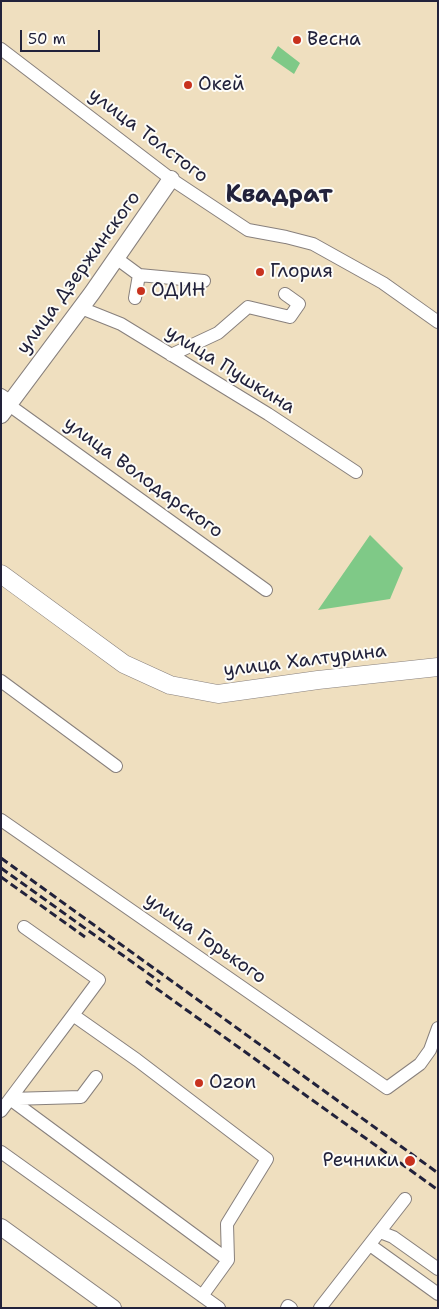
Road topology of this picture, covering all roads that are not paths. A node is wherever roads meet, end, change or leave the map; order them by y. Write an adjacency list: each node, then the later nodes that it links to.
1 (1, 48): 2 (street, улица Толстого)
2 (171, 179): 3 (street, улица Дзержинского); 9 (street, улица Толстого)
3 (116, 258): 4 (street); 8 (street, улица Дзержинского)
4 (139, 275): 5 (street); 7 (street)
5 (204, 281)
6 (285, 294): 10 (street)
7 (134, 298)
8 (80, 308): 10 (street, улица Пушкина); 11 (street, улица Дзержинского)
9 (438, 322)
10 (171, 355): 12 (street, улица Пушкина)
11 (4, 405): 14 (street, улица Володарского)
12 (356, 472)
13 (1, 574): 15 (main road, улица Халтурина)
14 (266, 590)
15 (438, 667)
16 (1, 681): 17 (street)
17 (116, 766)
18 (1, 820): 21 (street, улица Горького)
19 (24, 927): 20 (street)
20 (74, 1015): 23 (street); 30 (street)
21 (438, 1028)
22 (96, 1077): 23 (street)
23 (10, 1099): 24 (street); 30 (street)
24 (1, 1111)
25 (1, 1152): 33 (street)
26 (405, 1199): 28 (street)
27 (1, 1226): 34 (street)
28 (380, 1232): 29 (street); 31 (street)
29 (370, 1244): 32 (street); 38 (street)
30 (228, 1260): 33 (street)
31 (438, 1269)
32 (438, 1294)
33 (202, 1296): 35 (street)
34 (113, 1308)
35 (219, 1308)
36 (287, 1308): 37 (street)
37 (291, 1308)
38 (320, 1308)

